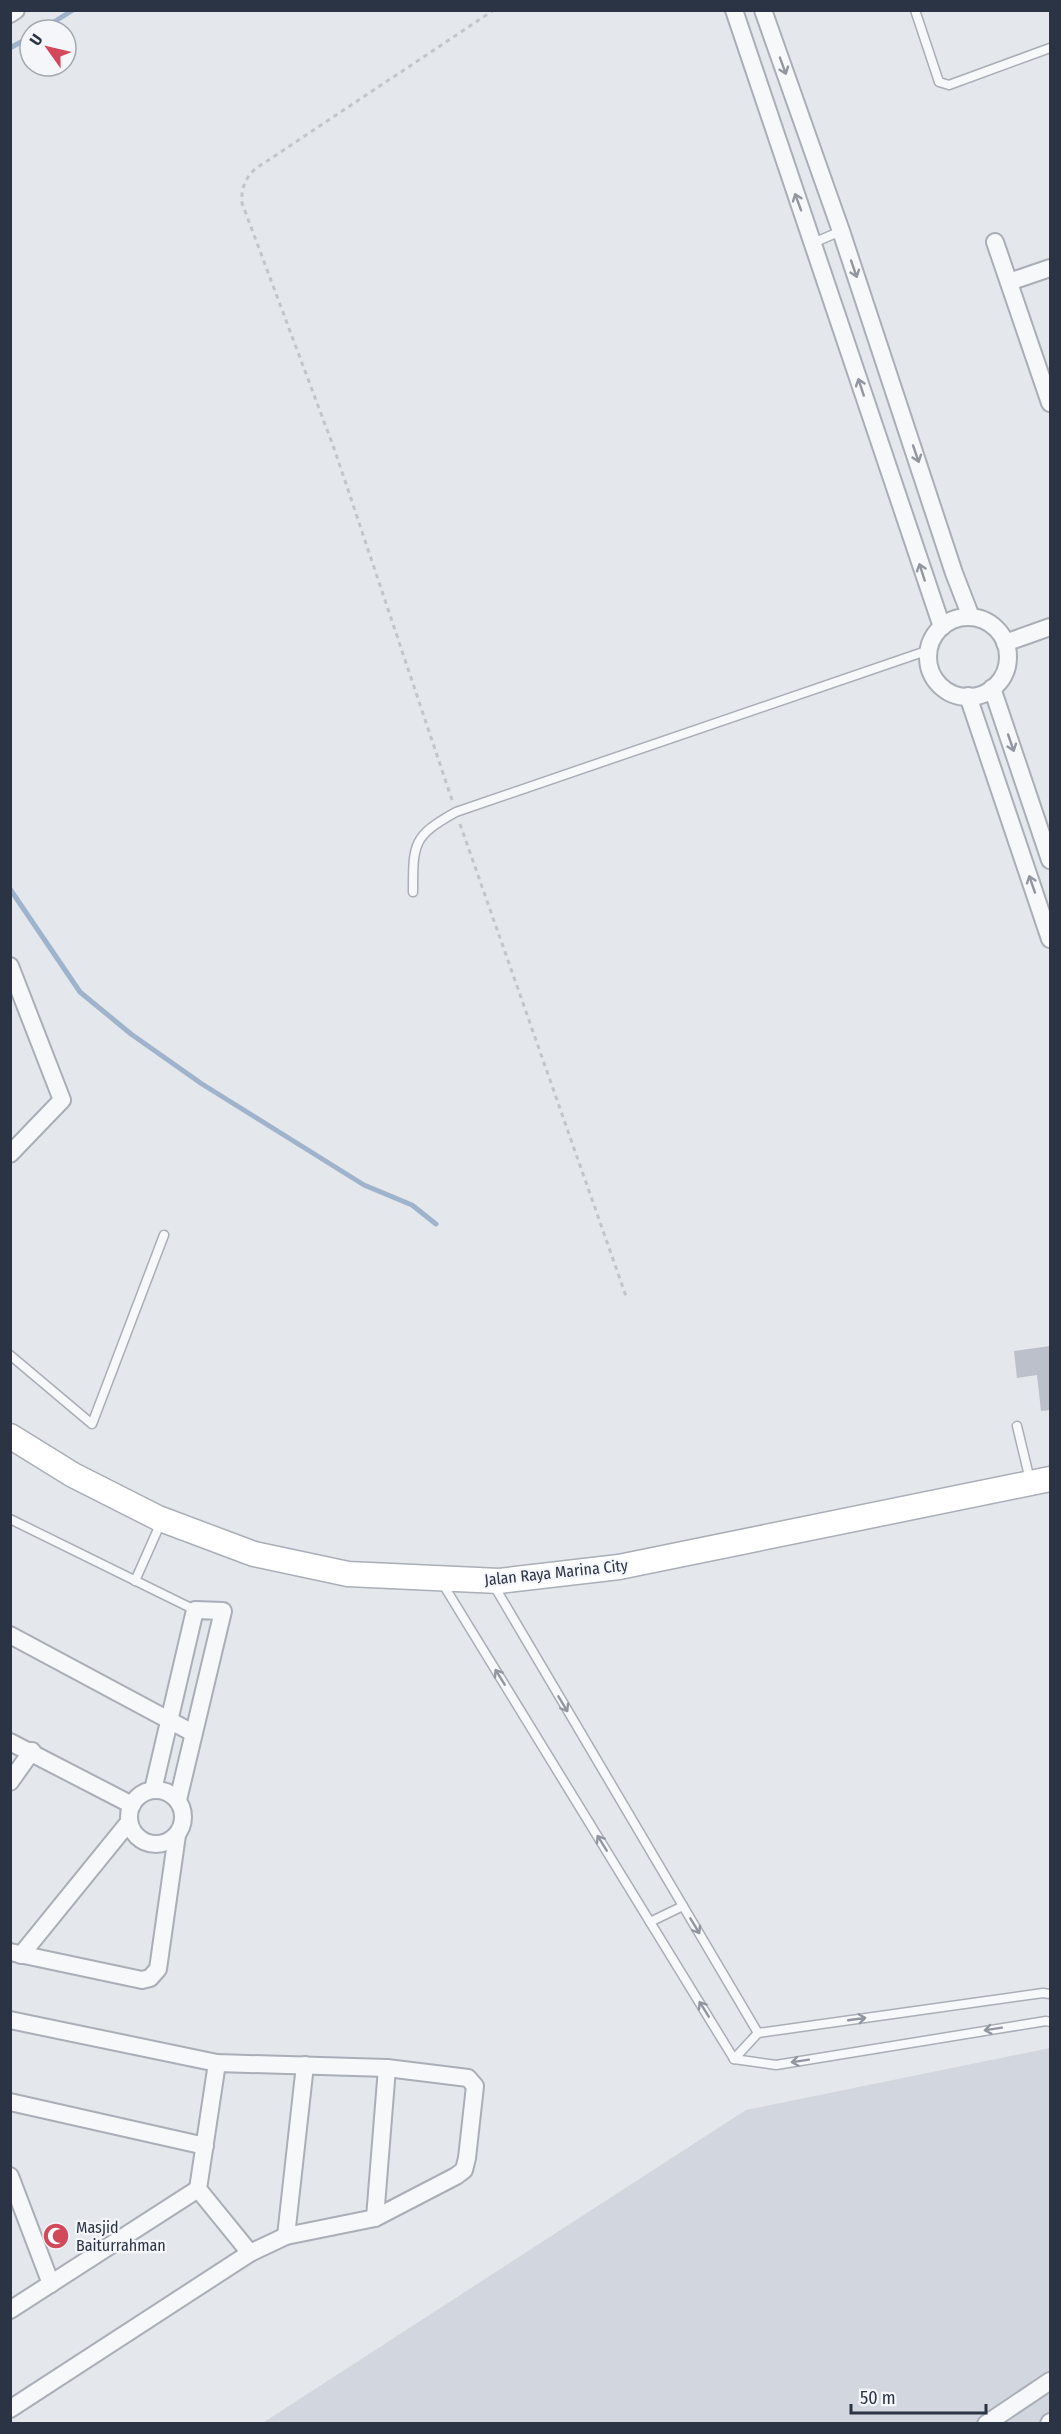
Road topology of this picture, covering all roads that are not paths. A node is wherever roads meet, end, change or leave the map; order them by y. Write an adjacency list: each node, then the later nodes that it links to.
1 (16, 10): 5 (street)
2 (734, 10): 9 (street, one-way to 2)
3 (763, 10): 7 (street, one-way to 7)
4 (915, 10): 6 (lane)
5 (10, 14)
6 (1050, 48)
7 (841, 231): 9 (lane); 13 (street, one-way to 13)
8 (995, 242): 11 (street)
9 (813, 243): 14 (street, one-way to 9)
10 (1050, 268): 11 (street)
11 (1009, 282): 12 (street)
12 (1050, 403)
13 (971, 617): 14 (street); 16 (street)
14 (942, 627): 17 (street)
15 (1050, 627): 16 (street)
16 (1005, 643): 18 (street)
17 (929, 650): 19 (street); 21 (lane)
18 (992, 688): 19 (street); 20 (street, one-way to 20)
19 (968, 696): 22 (street, one-way to 19)
20 (1050, 860)
21 (413, 892)
22 (1050, 939)
23 (10, 966): 24 (street)
24 (12, 1151)
25 (164, 1235): 26 (lane)
26 (10, 1355)
27 (1017, 1426): 29 (lane)
28 (10, 1436): 31 (main road, Jalan Raya Marina City)
29 (1041, 1481): 34 (main road, Jalan Raya Marina City)
30 (10, 1520): 33 (lane)
31 (162, 1520): 32 (main road, Jalan Raya Marina City); 33 (lane)
32 (439, 1578): 34 (main road, Jalan Raya Marina City); 48 (lane, one-way to 32)
33 (135, 1581): 35 (lane)
34 (491, 1581): 47 (lane, one-way to 47)
35 (195, 1610): 37 (street); 38 (street)
36 (10, 1635): 37 (street)
37 (168, 1720): 38 (street); 42 (street)
38 (193, 1733): 43 (street)
39 (10, 1742): 40 (street)
40 (32, 1751): 41 (street); 44 (street)
41 (10, 1782)
42 (153, 1790): 43 (street); 44 (street)
43 (178, 1800): 46 (street)
44 (132, 1805): 45 (street)
45 (129, 1822): 46 (street); 49 (street)
46 (177, 1835): 49 (street)
47 (683, 1906): 48 (lane); 53 (lane, one-way to 53)
48 (650, 1922): 54 (lane, one-way to 48)
49 (16, 1953)
50 (1050, 1994): 53 (lane, one-way to 50)
51 (10, 2020): 55 (street)
52 (1050, 2022): 54 (lane, one-way to 54)
53 (758, 2033): 54 (lane)
54 (734, 2059)
55 (217, 2063): 56 (street); 59 (street)
56 (305, 2065): 57 (street); 63 (street)
57 (387, 2068): 62 (street); 62 (street)
58 (10, 2102): 59 (street)
59 (205, 2146): 61 (street)
60 (10, 2176): 65 (street)
61 (198, 2189): 64 (street); 65 (street)
62 (375, 2218): 63 (street)
63 (286, 2236): 64 (street)
64 (250, 2253): 68 (street)
65 (51, 2284): 66 (street)
66 (10, 2310)
67 (1050, 2381): 69 (street)
68 (10, 2409)
69 (986, 2424)

